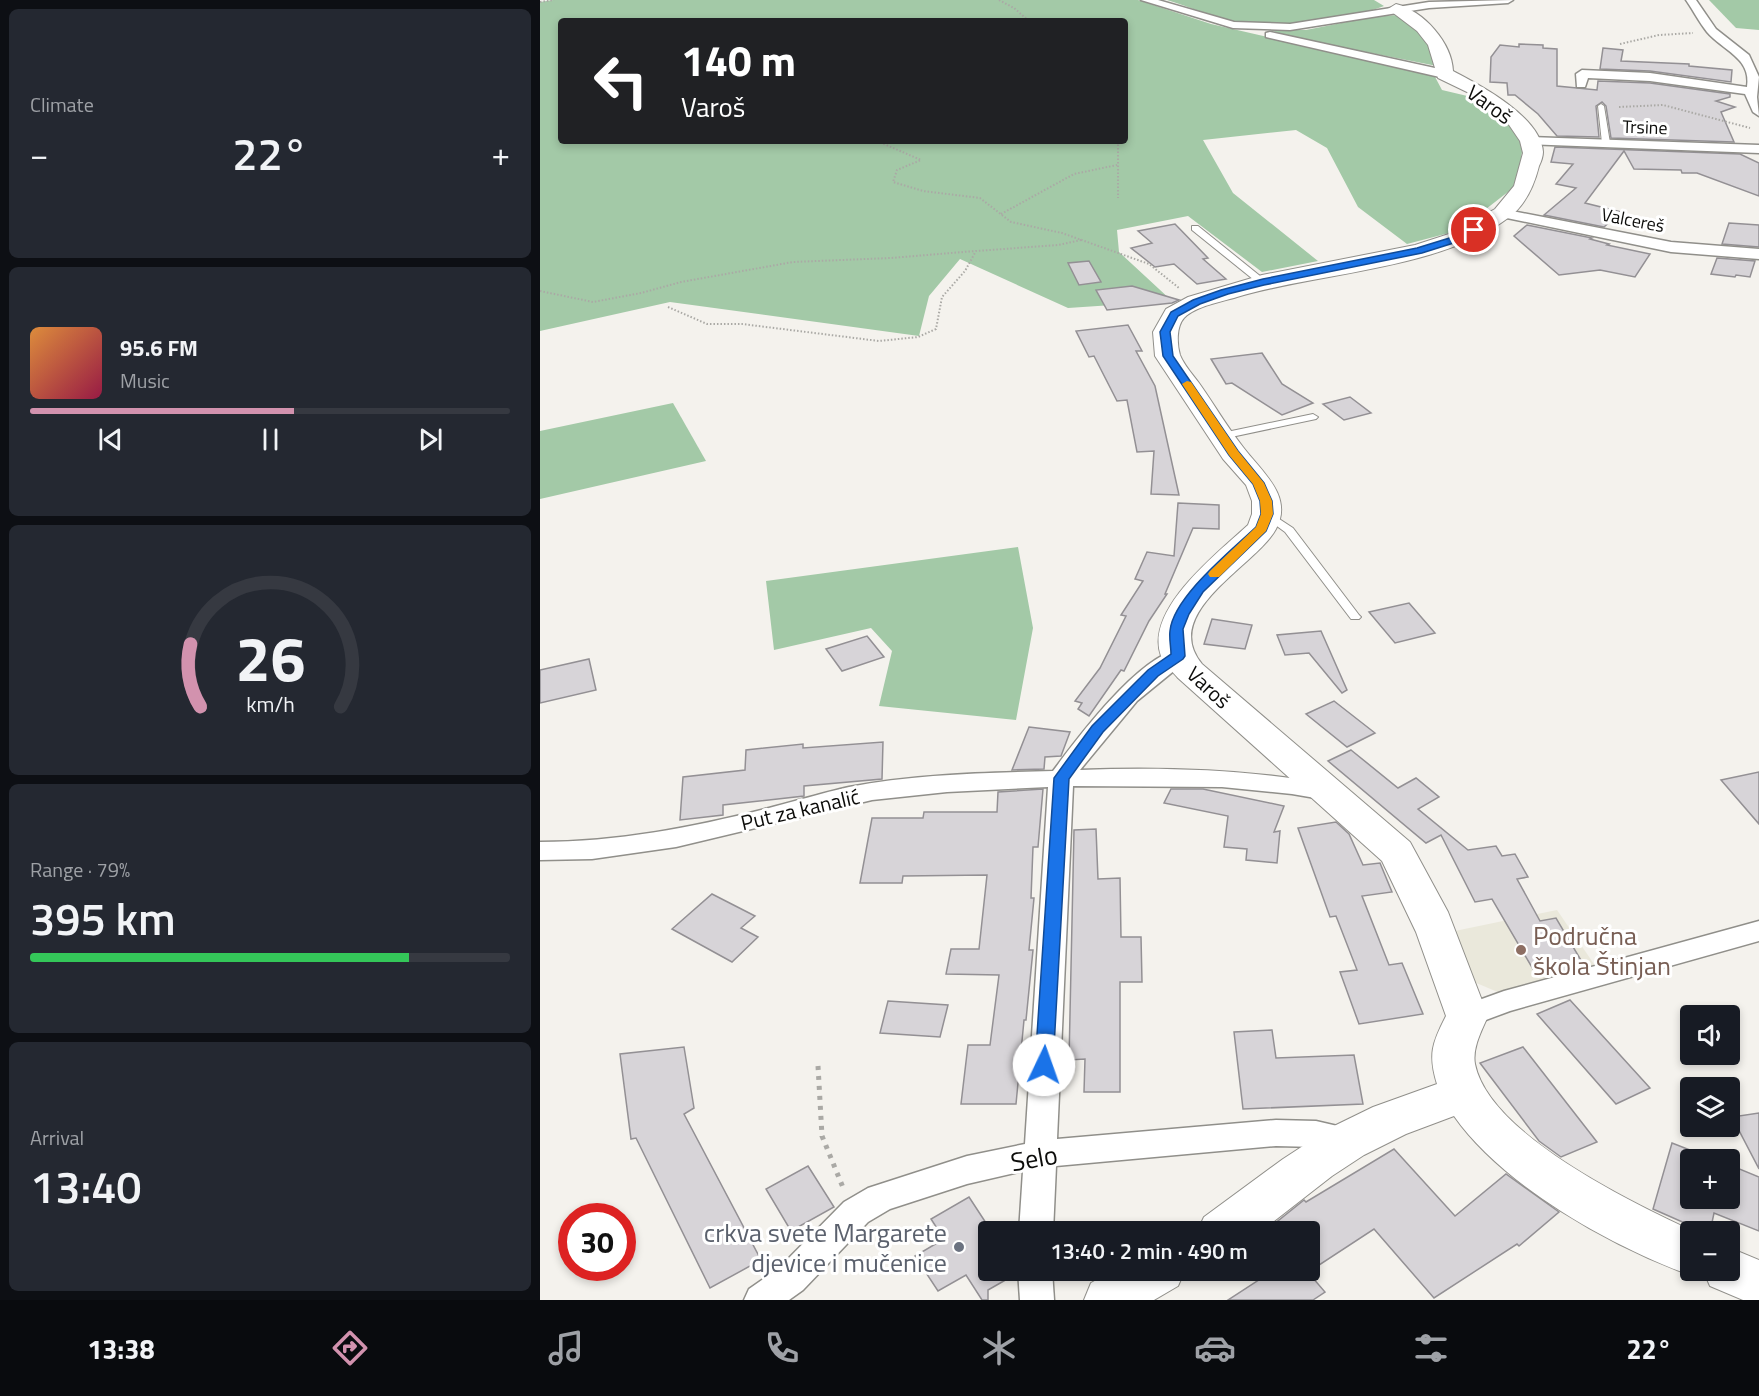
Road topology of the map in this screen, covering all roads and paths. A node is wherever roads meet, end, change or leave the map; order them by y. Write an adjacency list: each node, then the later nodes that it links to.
1 (554, 0): 6 (path)
2 (999, 0): 8 (path)
3 (1146, 0): 9 (street)
4 (1508, 0): 7 (street)
5 (1691, 0): 10 (street)
6 (540, 2)
7 (1389, 5): 9 (street); 12 (main road, Varoš)
8 (1026, 18)
9 (1233, 26): 12 (street)
10 (1714, 33): 11 (path); 13 (street)
11 (1620, 44)
12 (1444, 74): 19 (main road, Varoš)
13 (1754, 83): 14 (street); 17 (street)
14 (1581, 84)
15 (1601, 106): 20 (lane)
16 (1619, 106): 18 (path)
17 (1759, 112)
18 (1759, 130)
19 (1530, 141): 20 (street, Trsine); 26 (main road, Varoš)
20 (1606, 143): 23 (street, Trsine)
21 (884, 144): 27 (path)
22 (1118, 144): 24 (path)
23 (1759, 149)
24 (1117, 165): 25 (path); 27 (path)
25 (1118, 198)
26 (1502, 213): 31 (street, Valcereš); 32 (main road, Varoš)
27 (1001, 214): 29 (path)
28 (1195, 228): 32 (lane)
29 (1081, 240): 30 (path); 34 (path)
30 (976, 251): 33 (path); 35 (path)
31 (1759, 254)
32 (1263, 282): 34 (main road, Varoš)
33 (540, 291)
34 (1196, 302): 37 (main road, Varoš)
35 (668, 308)
36 (1313, 417): 37 (lane)
37 (1222, 436): 38 (main road, Varoš)
38 (1267, 514): 39 (lane); 40 (main road, Varoš)
39 (1355, 617)
40 (1178, 656): 41 (street); 42 (main road, Varoš)
41 (1061, 778): 42 (street, Put za kanalić); 43 (street, Put za kanalić); 49 (street)
42 (1327, 792): 45 (main road, Varoš)
43 (540, 850)
44 (1759, 932): 45 (street)
45 (1467, 1016): 47 (main road)
46 (818, 1066): 50 (path)
47 (1463, 1095): 48 (main road); 53 (main road)
48 (1348, 1140): 49 (street, Selo); 52 (main road)
49 (1039, 1154): 50 (street, Selo); 51 (street)
50 (856, 1212): 58 (street, Selo)
51 (1036, 1221)
52 (1236, 1221)
53 (1680, 1248)
54 (1740, 1275): 57 (main road)
55 (1036, 1281): 59 (street)
56 (1141, 1281): 60 (main road)
57 (1759, 1283)
58 (761, 1300)
59 (1037, 1300)
60 (1109, 1300)

